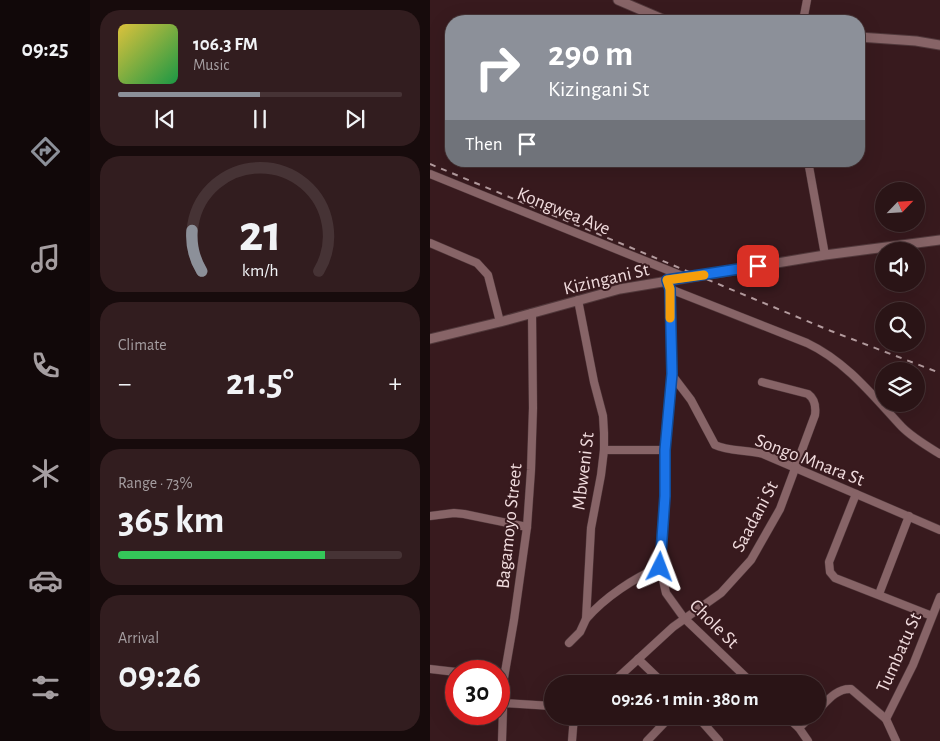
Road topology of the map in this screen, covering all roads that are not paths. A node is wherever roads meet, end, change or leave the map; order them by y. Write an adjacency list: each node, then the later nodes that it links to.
1 (618, 0): 3 (street)
2 (807, 0): 4 (street)
3 (653, 15)
4 (805, 15)
5 (865, 37): 6 (street)
6 (940, 45)
7 (809, 167): 11 (street)
8 (430, 174): 12 (street, Kongwea Ave)
9 (940, 240): 11 (street, Kizingani St)
10 (430, 243): 16 (street)
11 (825, 255): 12 (street, Kizingani St)
12 (685, 277): 13 (street, Kizingani St)
13 (668, 285): 14 (street, Kizingani St); 18 (street, Chole St); 22 (street)
14 (578, 300): 15 (street, Kizingani St); 20 (street, Mbweni St)
15 (532, 313): 16 (street, Kizingani St); 27 (street, Bagamoyo Street)
16 (500, 322): 17 (street, Kizingani St)
17 (430, 339)
18 (672, 374): 21 (street, Chole St); 23 (street, Songo Mnara St)
19 (762, 382): 23 (street, Saadani St)
20 (604, 450): 21 (street); 34 (street, Mbweni St)
21 (665, 450): 29 (street, Chole St)
22 (940, 454)
23 (796, 469): 24 (street, Songo Mnara St); 33 (street, Saadani St)
24 (856, 494): 26 (street, Songo Mnara St); 30 (street)
25 (430, 516): 27 (street)
26 (909, 516): 28 (street, Songo Mnara St); 30 (street)
27 (527, 527): 37 (street, Bagamoyo Street)
28 (940, 530)
29 (660, 567): 33 (street, Chole St); 34 (street)
30 (879, 594): 32 (street)
31 (940, 597): 32 (street, Tumbatu St)
32 (932, 616): 46 (street, Tumbatu St)
33 (684, 618): 36 (street, Saadani St); 42 (street, Chole St)
34 (586, 619): 35 (street)
35 (569, 643)
36 (638, 659): 40 (street, Saadani St); 41 (street)
37 (505, 660)
38 (430, 669): 39 (street)
39 (445, 671)
40 (621, 675)
41 (655, 675)
42 (744, 675)
43 (826, 702): 46 (street)
44 (510, 703): 45 (street)
45 (544, 706)
46 (886, 719): 59 (street)
47 (502, 725): 54 (street, Bagamoyo Street)
48 (573, 725): 55 (street)
49 (663, 725): 56 (street)
50 (705, 725): 57 (street)
51 (795, 725): 53 (street)
52 (801, 725): 53 (street)
53 (798, 728): 58 (street)
54 (502, 741)
55 (572, 741)
56 (647, 741)
57 (719, 741)
58 (808, 741)
59 (896, 741)

